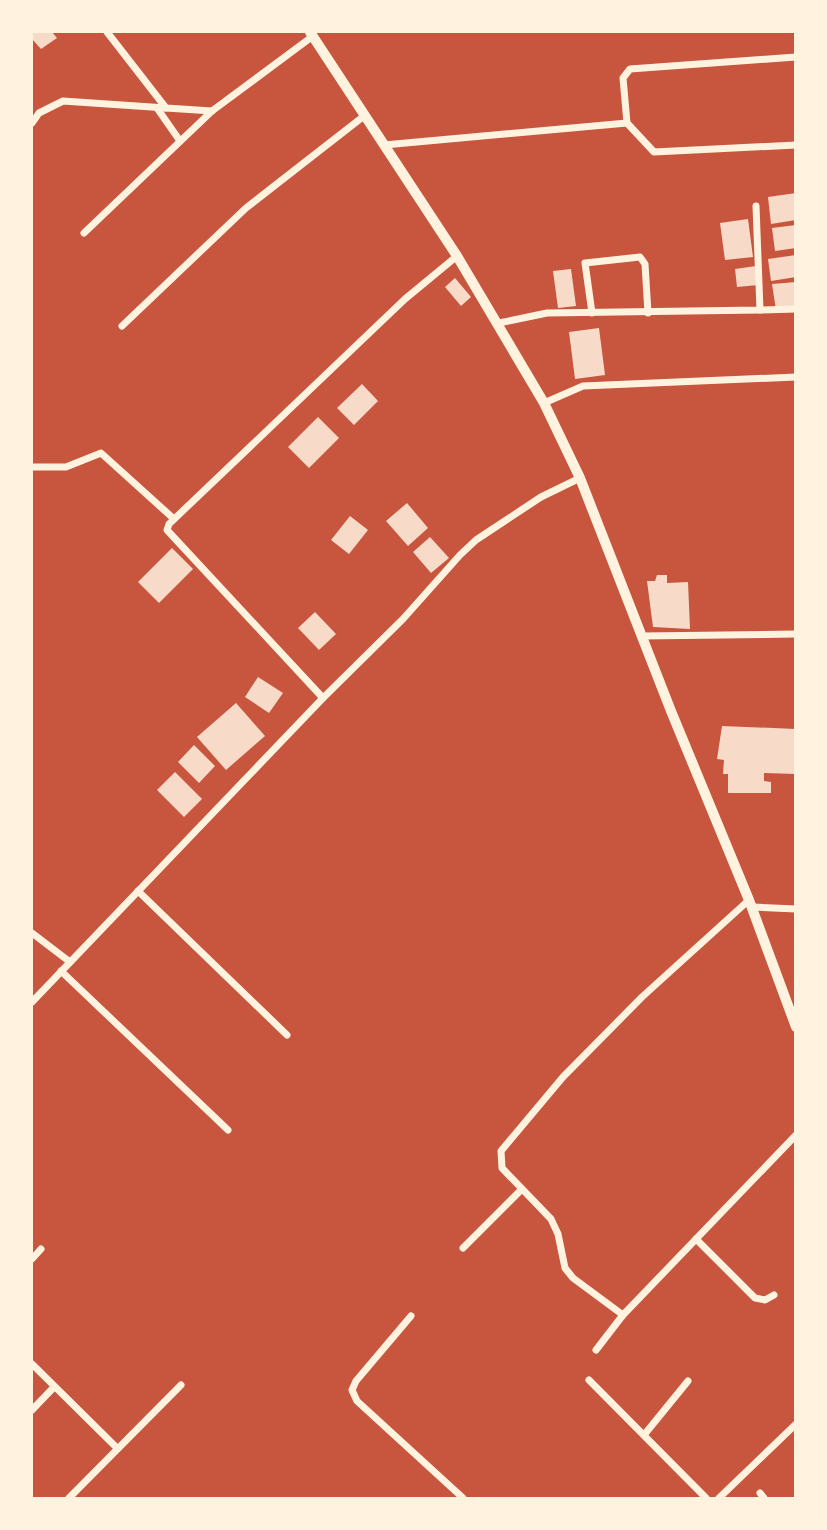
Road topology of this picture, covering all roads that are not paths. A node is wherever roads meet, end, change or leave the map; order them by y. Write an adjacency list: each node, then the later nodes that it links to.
1 (107, 32): 5 (street)
2 (312, 34): 6 (street); 7 (main road)
3 (796, 57): 9 (street)
4 (157, 108): 5 (street); 8 (street); 10 (street)
5 (166, 108): 6 (street)
6 (212, 111): 10 (street)
7 (364, 116): 11 (main road); 21 (street)
8 (32, 123)
9 (627, 123): 11 (street); 12 (street)
10 (180, 141): 14 (street)
11 (384, 145): 15 (main road)
12 (796, 145)
13 (756, 206): 17 (street)
14 (84, 233)
15 (457, 256): 20 (main road); 26 (street)
16 (796, 309): 17 (street)
17 (760, 310): 19 (street)
18 (592, 313): 19 (street); 19 (street); 20 (street)
19 (648, 313)
20 (499, 323): 23 (main road)
21 (122, 326)
22 (796, 377): 23 (street)
23 (544, 403): 25 (main road)
24 (32, 467): 26 (street)
25 (580, 478): 28 (main road); 29 (street)
26 (174, 519): 29 (street)
27 (796, 634): 28 (street)
28 (642, 636): 31 (main road)
29 (323, 698): 30 (street)
30 (138, 891): 34 (street); 38 (street)
31 (751, 903): 32 (street); 37 (main road); 41 (street)
32 (796, 909)
33 (32, 933): 34 (street)
34 (70, 962): 35 (street)
35 (61, 971): 36 (street); 39 (street)
36 (32, 1002)
37 (796, 1027)
38 (286, 1035)
39 (228, 1130)
40 (796, 1135): 42 (street)
41 (521, 1190): 43 (street); 47 (street)
42 (696, 1239): 46 (street); 47 (street)
43 (463, 1248)
44 (41, 1249): 45 (street)
45 (32, 1259)
46 (774, 1295)
47 (622, 1315): 49 (street)
48 (411, 1316): 60 (street)
49 (596, 1350)
50 (32, 1364): 54 (street)
51 (589, 1380): 57 (street)
52 (688, 1381): 57 (street)
53 (181, 1385): 58 (street)
54 (54, 1387): 55 (street); 58 (street)
55 (32, 1410)
56 (796, 1424): 62 (street)
57 (644, 1436): 61 (street)
58 (117, 1448): 59 (street)
59 (69, 1499)
60 (463, 1499)
61 (706, 1499)
62 (719, 1499)

